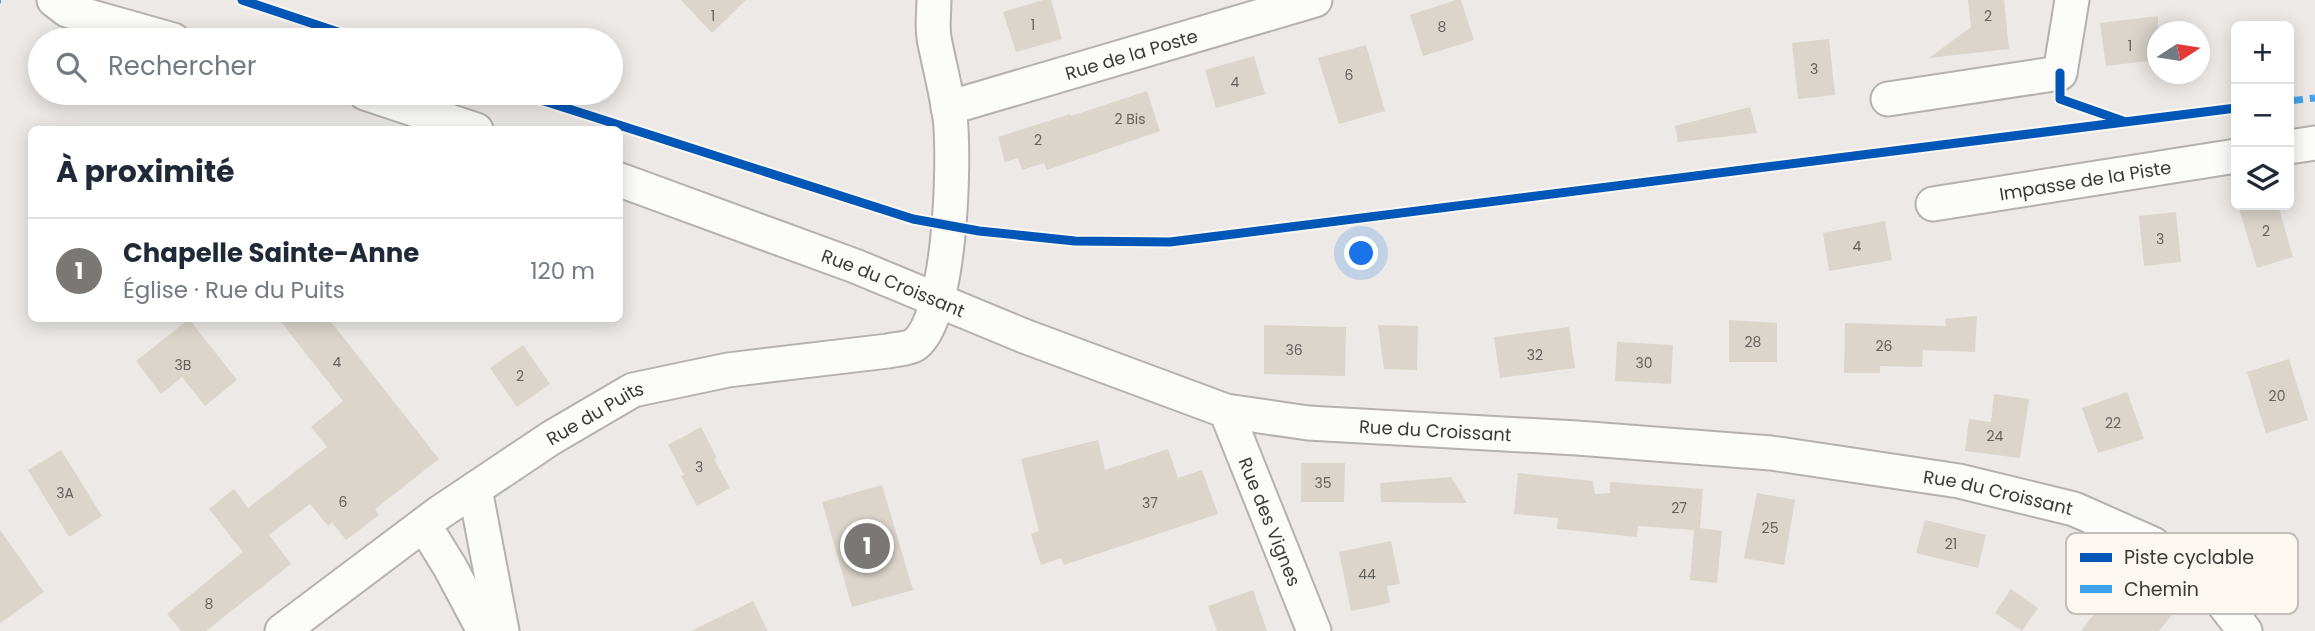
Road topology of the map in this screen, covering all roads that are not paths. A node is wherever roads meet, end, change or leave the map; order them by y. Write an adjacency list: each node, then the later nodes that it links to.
1 (54, 0): 5 (street)
2 (933, 0): 8 (street, Rue du Puits)
3 (1315, 0): 8 (street, Rue de la Poste)
4 (2072, 0): 6 (street)
5 (131, 28)
6 (1888, 99)
7 (401, 105): 9 (street)
8 (948, 108): 15 (street, Rue du Puits)
9 (464, 126)
10 (2315, 143): 11 (street)
11 (2294, 146)
12 (2231, 157): 14 (street, Impasse de la Piste)
13 (623, 181): 15 (street, Rue du Croissant)
14 (1933, 204)
15 (937, 299): 16 (street, Rue du Croissant); 17 (street, Rue du Puits)
16 (1226, 411): 19 (street, Rue du Croissant); 24 (street, Rue des Vignes)
17 (475, 489): 18 (street, Rue du Puits); 23 (street)
18 (424, 525): 21 (street, Rue du Puits); 22 (street)
19 (2128, 533)
20 (2232, 614): 25 (street, Rue du Croissant)
21 (282, 631)
22 (484, 631)
23 (502, 631)
24 (1314, 631)
25 (2245, 631)

